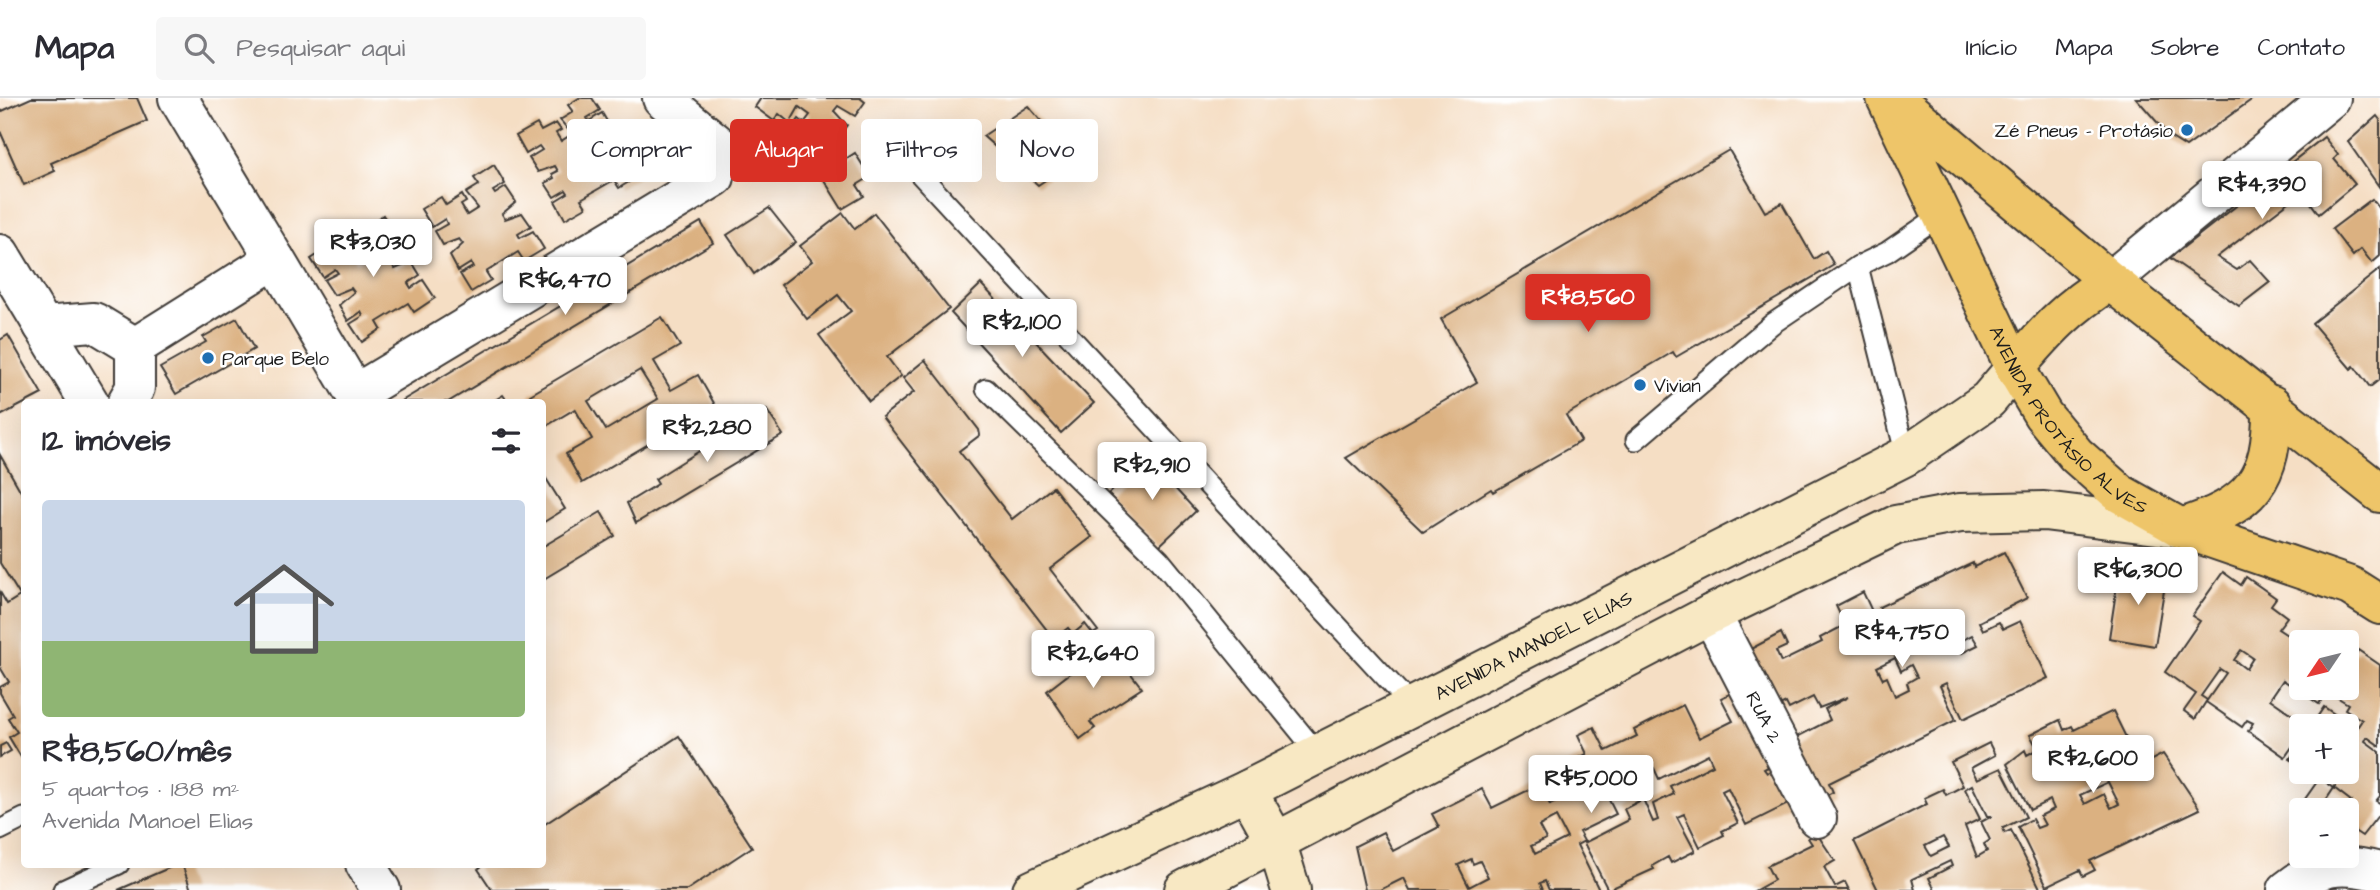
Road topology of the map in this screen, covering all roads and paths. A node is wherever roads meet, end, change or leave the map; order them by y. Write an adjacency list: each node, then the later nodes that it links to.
1 (178, 98): 9 (street)
2 (662, 98): 17 (street)
3 (1886, 98): 8 (main road, AVENIDA PROTÁSIO ALVES)
4 (1894, 98): 6 (main road)
5 (2331, 98): 12 (street)
6 (1987, 177): 8 (main road); 12 (main road)
7 (927, 182): 27 (lane)
8 (1942, 214): 11 (lane); 15 (main road, AVENIDA PROTÁSIO ALVES)
9 (275, 259): 14 (street); 17 (street)
10 (2, 260): 13 (street)
11 (1858, 266): 21 (lane); 22 (lane)
12 (2110, 281): 15 (main road); 20 (main road)
13 (43, 326): 14 (street); 18 (street)
14 (135, 347): 19 (street)
15 (2015, 368): 22 (main road, AVENIDA MANOEL ELIAS); 24 (main road, AVENIDA PROTÁSIO ALVES)
16 (986, 389): 28 (lane)
17 (349, 398)
18 (87, 399)
19 (129, 399)
20 (2272, 405): 23 (main road); 24 (main road)
21 (1636, 440)
22 (1906, 456): 27 (main road, AVENIDA MANOEL ELIAS)
23 (2380, 493)
24 (2180, 528): 25 (main road, AVENIDA PROTÁSIO ALVES); 26 (main road)
25 (2380, 605)
26 (1711, 614): 30 (street, RUA 2); 33 (main road)
27 (1413, 707): 28 (main road, AVENIDA MANOEL ELIAS)
28 (1318, 754): 29 (main road, AVENIDA MANOEL ELIAS)
29 (1247, 790): 33 (main road); 39 (main road, AVENIDA MANOEL ELIAS)
30 (1818, 818)
31 (21, 820): 32 (lane)
32 (0, 830)
33 (1277, 844): 40 (main road); 41 (main road)
34 (110, 868): 37 (lane)
35 (367, 868): 38 (street)
36 (2380, 872): 42 (street)
37 (63, 890)
38 (380, 890)
39 (1032, 890)
40 (1184, 890)
41 (1290, 890)
42 (2287, 890)

